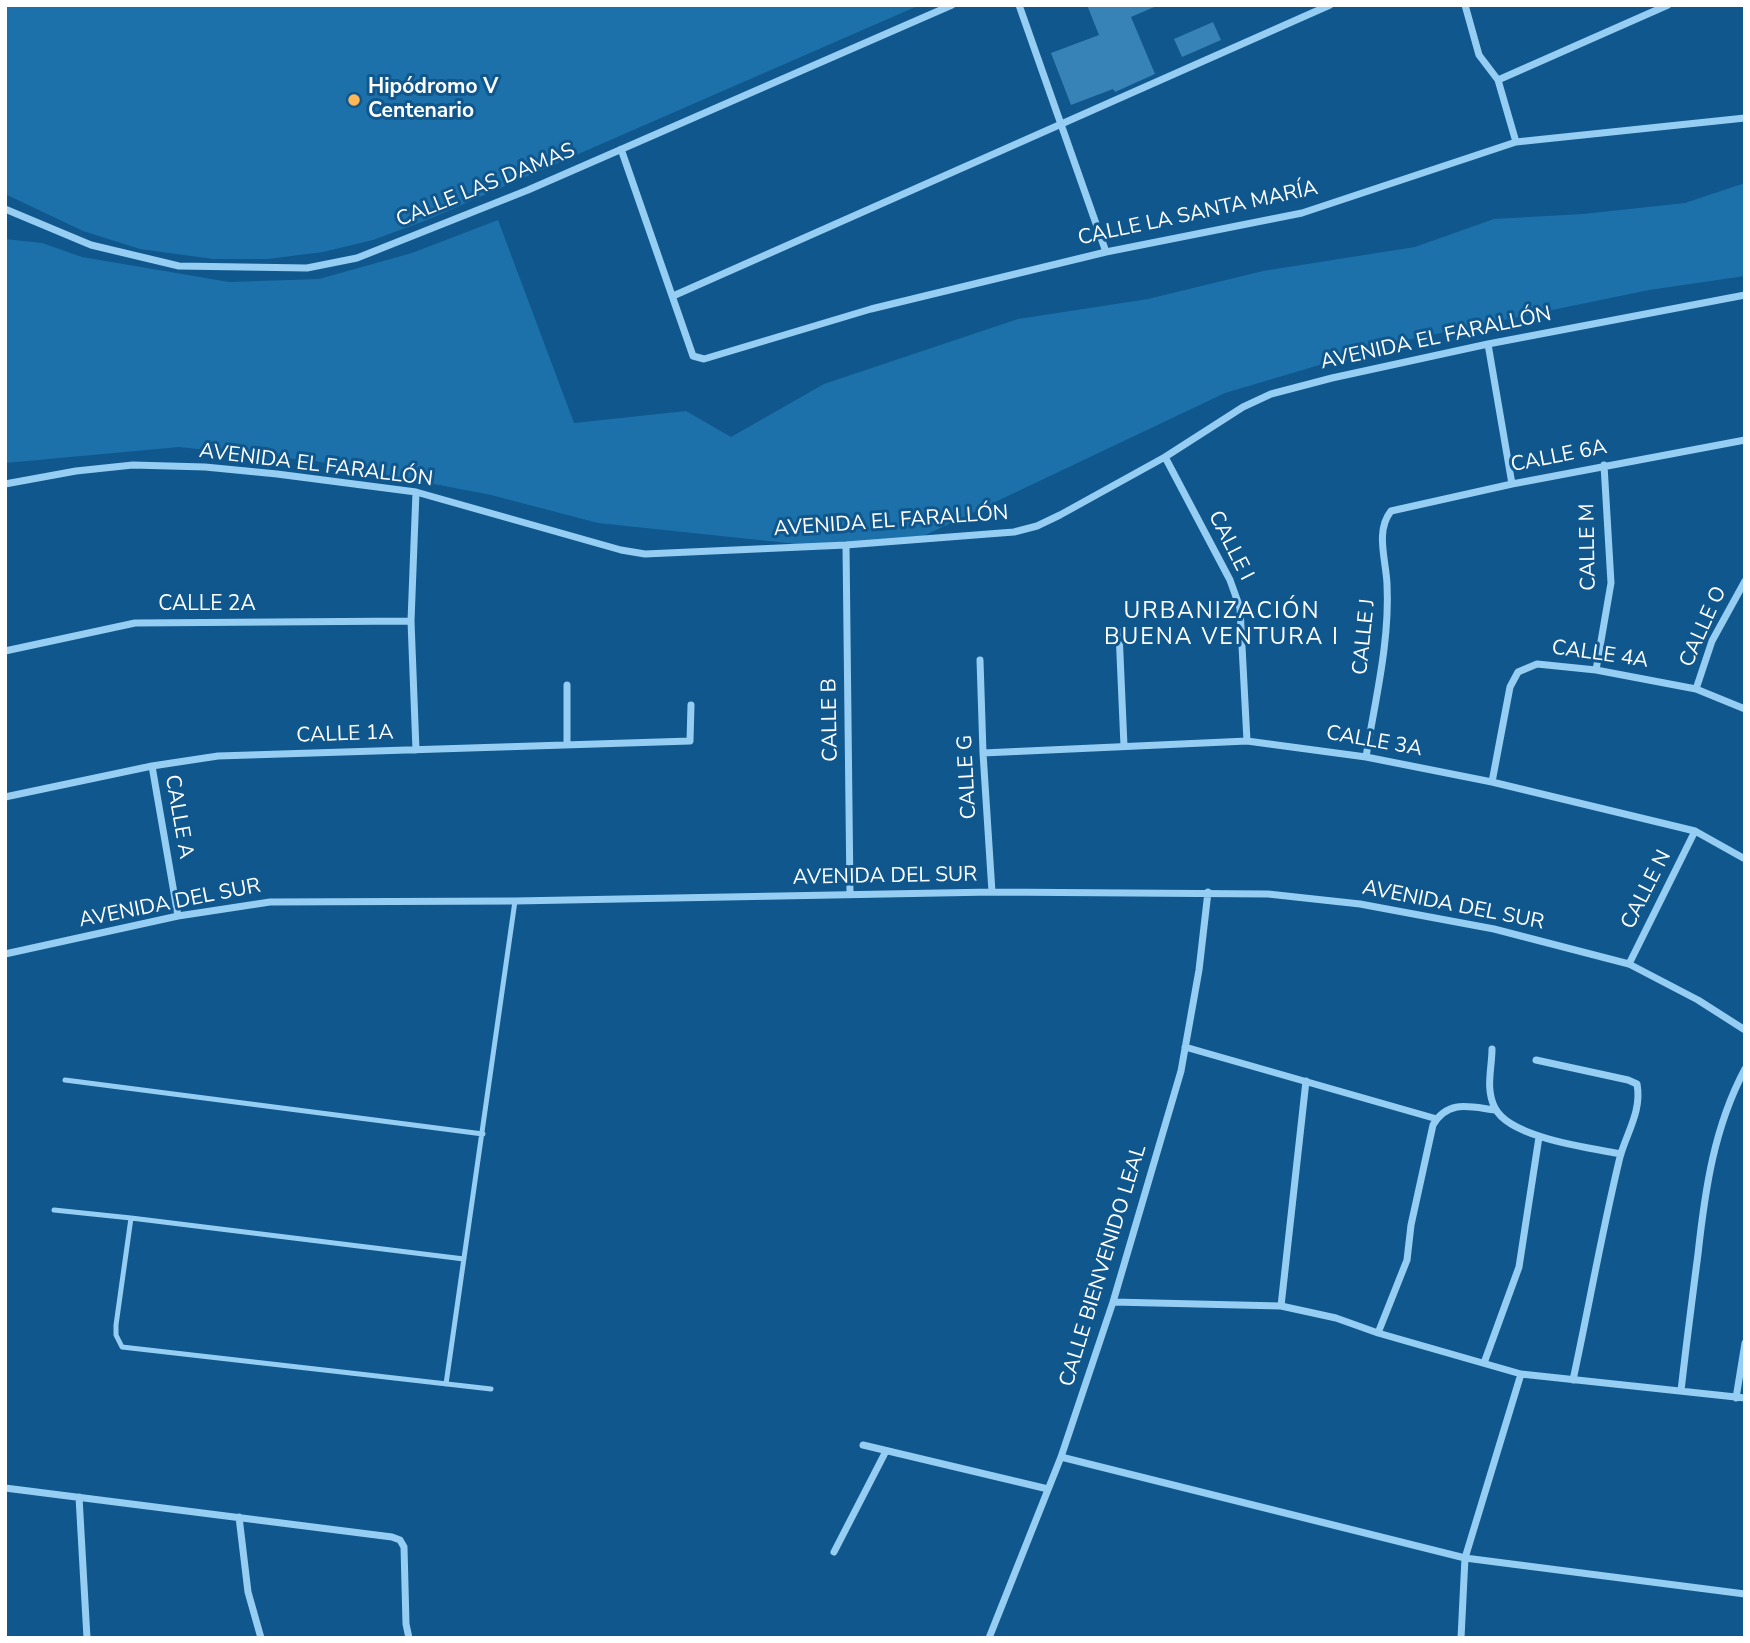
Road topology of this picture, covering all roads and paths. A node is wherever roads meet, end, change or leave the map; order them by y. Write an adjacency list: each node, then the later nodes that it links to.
1 (952, 5): 10 (street, CALLE LAS DAMAS)
2 (1019, 5): 8 (street)
3 (1330, 5): 8 (street)
4 (1465, 5): 6 (street)
5 (1668, 5): 6 (street)
6 (1498, 80): 9 (street)
7 (1745, 118): 9 (street, CALLE LA SANTA MARÍA)
8 (1060, 123): 14 (street); 16 (street)
9 (1516, 142): 14 (street, CALLE LA SANTA MARÍA)
10 (621, 149): 12 (street, CALLE LAS DAMAS); 16 (street)
11 (5, 209): 12 (street, CALLE LAS DAMAS)
12 (14, 214): 13 (street)
13 (5, 216)
14 (1106, 252): 16 (street, CALLE LA SANTA MARÍA)
15 (1745, 295): 17 (street, AVENIDA EL FARALLÓN)
16 (673, 296)
17 (1488, 344): 19 (street, AVENIDA EL FARALLÓN); 22 (street)
18 (1745, 440): 20 (street, CALLE 6A)
19 (1165, 457): 25 (street, AVENIDA EL FARALLÓN); 36 (street, CALLE I)
20 (1604, 465): 22 (street, CALLE 6A); 31 (street, CALLE M)
21 (5, 484): 23 (street, AVENIDA EL FARALLÓN)
22 (1512, 484): 24 (street, CALLE 6A)
23 (416, 492): 25 (street, AVENIDA EL FARALLÓN); 27 (street)
24 (1384, 519): 41 (street, CALLE J)
25 (846, 545): 49 (street, CALLE B)
26 (1745, 581): 33 (street, CALLE O)
27 (411, 621): 29 (street, CALLE 2A); 39 (street)
28 (1119, 632): 38 (street)
29 (5, 651)
30 (980, 660): 40 (street, CALLE G)
31 (1596, 670): 33 (street, CALLE 4A); 43 (street, CALLE 4A)
32 (567, 685): 37 (street)
33 (1696, 689): 35 (street, CALLE 4A)
34 (691, 705): 37 (street, CALLE 1A)
35 (1745, 709)
36 (1247, 741): 38 (street, CALLE 3A); 41 (street, CALLE 3A)
37 (567, 745): 39 (street, CALLE 1A)
38 (1124, 746): 40 (street, CALLE 3A)
39 (416, 750): 42 (street, CALLE 1A)
40 (983, 753): 47 (street, CALLE G)
41 (1366, 757): 43 (street, CALLE 3A)
42 (152, 766): 44 (street, CALLE 1A); 51 (street, CALLE A)
43 (1492, 782): 45 (street, CALLE 3A)
44 (5, 797)
45 (1695, 831): 46 (street, CALLE 3A); 53 (street, CALLE N)
46 (1745, 859)
47 (992, 892): 48 (street, AVENIDA DEL SUR); 49 (street, AVENIDA DEL SUR)
48 (1208, 892): 53 (street, AVENIDA DEL SUR); 55 (street, CALLE BIENVENIDO LEAL)
49 (850, 894): 50 (street, AVENIDA DEL SUR)
50 (514, 901): 51 (street, AVENIDA DEL SUR); 63 (lane)
51 (178, 916): 52 (street, AVENIDA DEL SUR)
52 (5, 954)
53 (1629, 964): 54 (street, AVENIDA DEL SUR)
54 (1745, 1030)
55 (1185, 1047): 60 (street); 69 (street, CALLE BIENVENIDO LEAL)
56 (1492, 1049): 61 (street)
57 (1536, 1060): 65 (street)
58 (1745, 1069): 78 (street)
59 (65, 1080): 63 (lane)
60 (1306, 1081): 62 (street); 70 (street)
61 (1495, 1110): 62 (street); 64 (street)
62 (1437, 1119): 71 (street)
63 (483, 1134): 68 (lane)
64 (1539, 1137): 65 (street); 73 (street)
65 (1621, 1154): 75 (street)
66 (54, 1210): 67 (lane)
67 (131, 1218): 68 (lane); 76 (lane)
68 (464, 1259): 76 (lane)
69 (1113, 1302): 70 (street); 83 (street, CALLE BIENVENIDO LEAL)
70 (1281, 1306): 71 (street)
71 (1378, 1333): 73 (street)
72 (1745, 1343): 79 (street)
73 (1484, 1363): 74 (street)
74 (1521, 1374): 75 (street); 89 (street)
75 (1573, 1380): 78 (street)
76 (446, 1384): 77 (lane)
77 (491, 1389)
78 (1681, 1391): 79 (street)
79 (1736, 1398): 80 (street)
80 (1745, 1398)
81 (863, 1445): 82 (street)
82 (886, 1451): 85 (street); 88 (street)
83 (1061, 1457): 85 (street, CALLE BIENVENIDO LEAL); 89 (street)
84 (5, 1488): 86 (street)
85 (1048, 1489): 94 (street, CALLE BIENVENIDO LEAL)
86 (79, 1497): 87 (street); 91 (street)
87 (239, 1517): 92 (street); 93 (street)
88 (834, 1552)
89 (1465, 1558): 90 (street); 95 (street)
90 (1745, 1594)
91 (87, 1638)
92 (261, 1638)
93 (409, 1638)
94 (989, 1638)
95 (1461, 1638)

